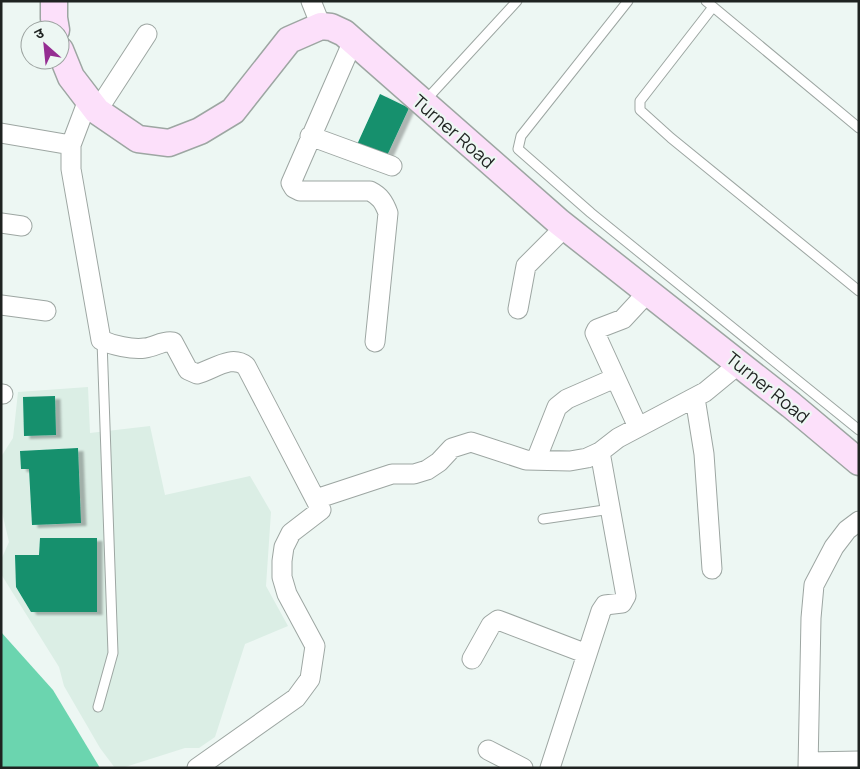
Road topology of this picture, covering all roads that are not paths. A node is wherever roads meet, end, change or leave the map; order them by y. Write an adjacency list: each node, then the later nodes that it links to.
1 (54, 1): 6 (main road)
2 (311, 1): 7 (street)
3 (517, 1): 11 (lane)
4 (628, 1): 32 (lane)
5 (709, 4): 13 (lane); 21 (lane)
6 (55, 20)
7 (321, 26): 9 (main road, Turner Road); 12 (main road)
8 (147, 34): 12 (street)
9 (353, 41): 11 (main road, Turner Road); 15 (street)
10 (68, 70): 12 (main road)
11 (423, 104): 20 (main road, Turner Road)
12 (92, 105): 16 (street)
13 (859, 128)
14 (1, 132): 16 (street)
15 (310, 136): 17 (street); 27 (street)
16 (71, 145): 26 (street)
17 (392, 166)
18 (1, 223): 19 (street)
19 (22, 226)
20 (565, 227): 22 (main road, Turner Road); 24 (street)
21 (859, 291)
22 (648, 292): 28 (main road, Turner Road); 29 (street)
23 (1, 305): 25 (street)
24 (518, 309)
25 (46, 311)
26 (102, 341): 36 (street); 43 (lane)
27 (375, 342)
28 (740, 364): 30 (street); 35 (main road, Turner Road)
29 (614, 378): 31 (street); 34 (street)
30 (695, 398): 31 (street); 40 (street)
31 (638, 428): 33 (street)
32 (859, 430)
33 (600, 452): 34 (street); 37 (street)
34 (536, 460): 36 (street)
35 (859, 462)
36 (316, 499): 47 (street)
37 (610, 509): 38 (lane); 41 (street)
38 (543, 519)
39 (859, 521): 46 (street)
40 (712, 569)
41 (587, 654): 42 (street); 49 (street)
42 (472, 660)
43 (98, 707)
44 (488, 750): 48 (street)
45 (859, 761): 46 (street)
46 (809, 765)
47 (197, 768)
48 (523, 768)
49 (550, 768)

